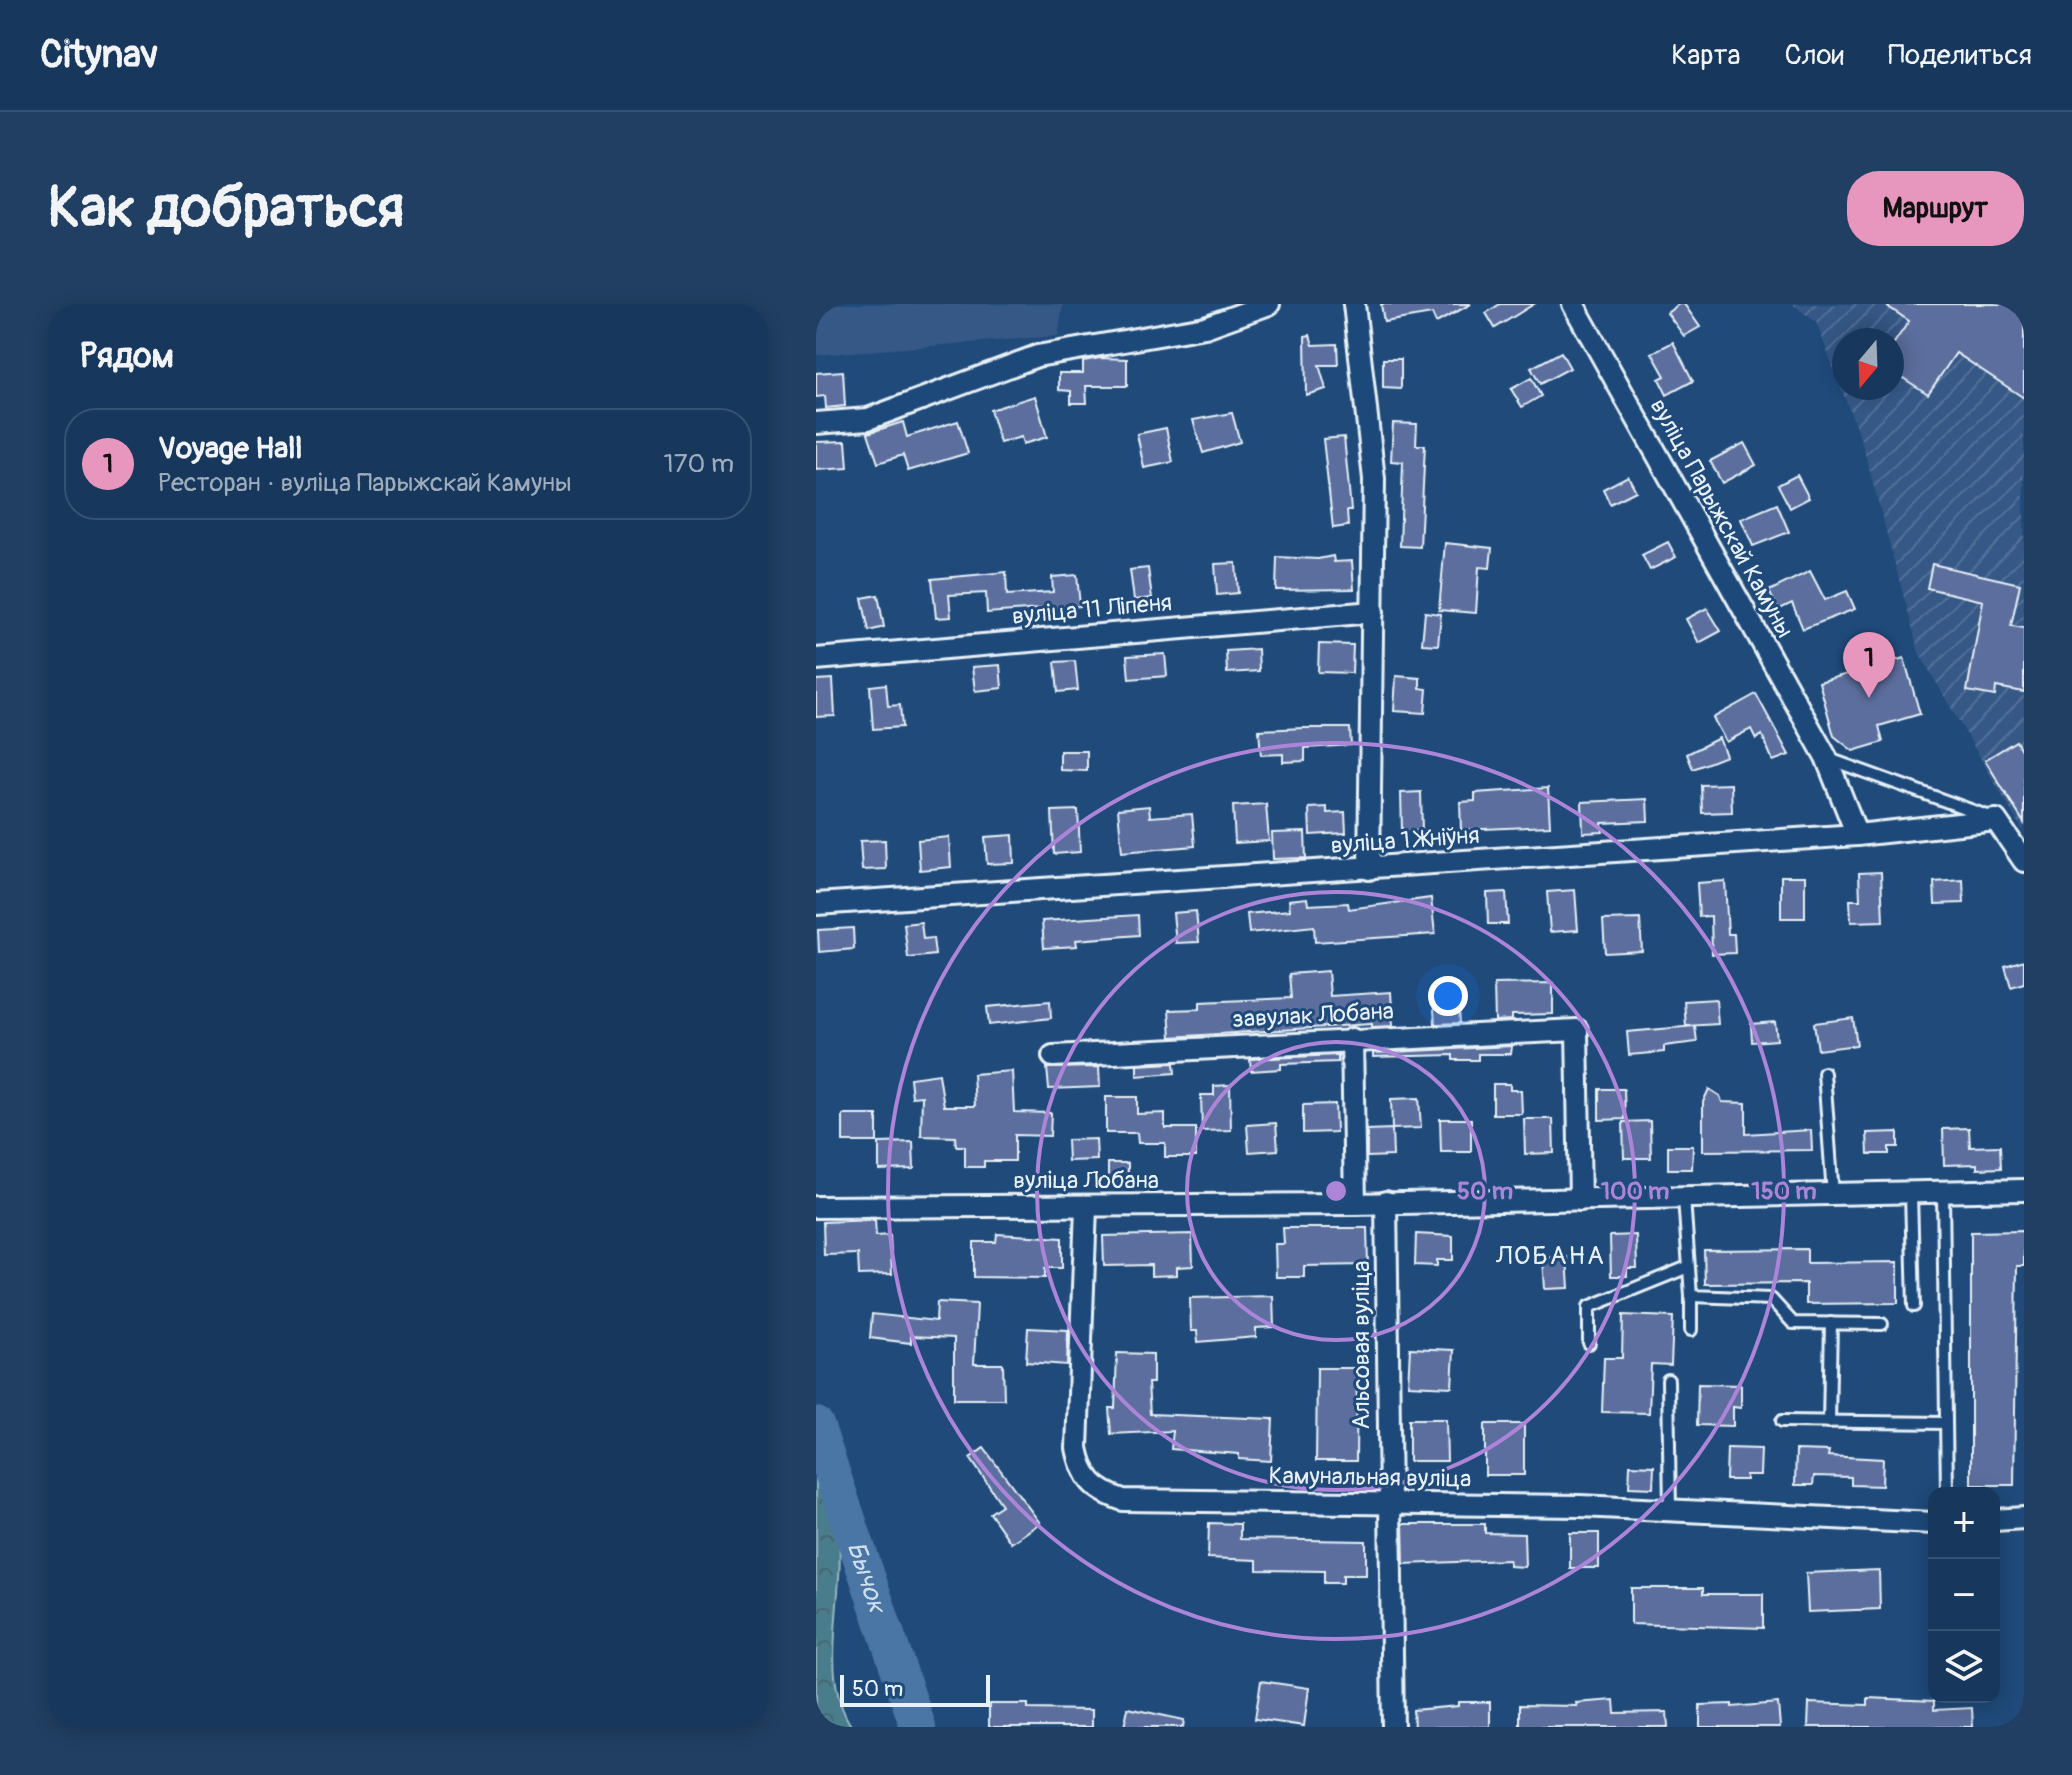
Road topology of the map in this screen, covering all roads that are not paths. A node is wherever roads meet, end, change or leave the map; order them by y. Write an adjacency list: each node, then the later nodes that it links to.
1 (1269, 304): 4 (street)
2 (1354, 304): 5 (street)
3 (1573, 304): 7 (street, вуліца Парыжскай Камуны)
4 (816, 423)
5 (1373, 612): 6 (street, вуліца 11 Ліпеня); 11 (street)
6 (816, 659)
7 (1826, 757): 8 (lane); 9 (street, вуліца Парыжскай Камуны)
8 (1996, 820): 9 (street, вуліца 1 Жніўня); 10 (street)
9 (1857, 835): 11 (street, вуліца 1 Жніўня)
10 (2024, 861)
11 (1369, 869): 12 (street, вуліца 1 Жніўня)
12 (816, 904)
13 (1352, 1039): 14 (street, завулак Лобана); 21 (street, завулак Лобана); 23 (street)
14 (1053, 1056)
15 (1824, 1073): 19 (lane)
16 (2024, 1190): 17 (street, вуліца Лобана)
17 (1943, 1193): 18 (street, вуліца Лобана); 36 (lane)
18 (1911, 1194): 19 (street, вуліца Лобана); 28 (lane)
19 (1833, 1195): 20 (street, вуліца Лобана)
20 (1684, 1198): 21 (street, вуліца Лобана); 26 (lane)
21 (1580, 1200): 22 (street, вуліца Лобана)
22 (1386, 1202): 23 (street, вуліца Лобана); 38 (street, Альсовая вуліца)
23 (1355, 1204): 25 (street, вуліца Лобана)
24 (816, 1207): 25 (street, вуліца Лобана)
25 (1086, 1207): 38 (street, Камунальная вуліца)
26 (1688, 1267): 27 (lane); 32 (lane)
27 (1691, 1296): 29 (lane); 31 (lane)
28 (1914, 1306)
29 (1831, 1323): 30 (lane); 35 (lane)
30 (1882, 1324)
31 (1691, 1330)
32 (1589, 1343)
33 (1668, 1380): 39 (lane)
34 (1782, 1421): 35 (lane)
35 (1829, 1422): 36 (lane)
36 (1946, 1423): 37 (lane)
37 (1947, 1487)
38 (1388, 1504): 39 (street, Камунальная вуліца); 43 (street, Альсовая вуліца)
39 (1670, 1510): 42 (street, Камунальная вуліца)
40 (2024, 1518): 41 (street)
41 (2000, 1520)
42 (1928, 1523)
43 (1393, 1727)

